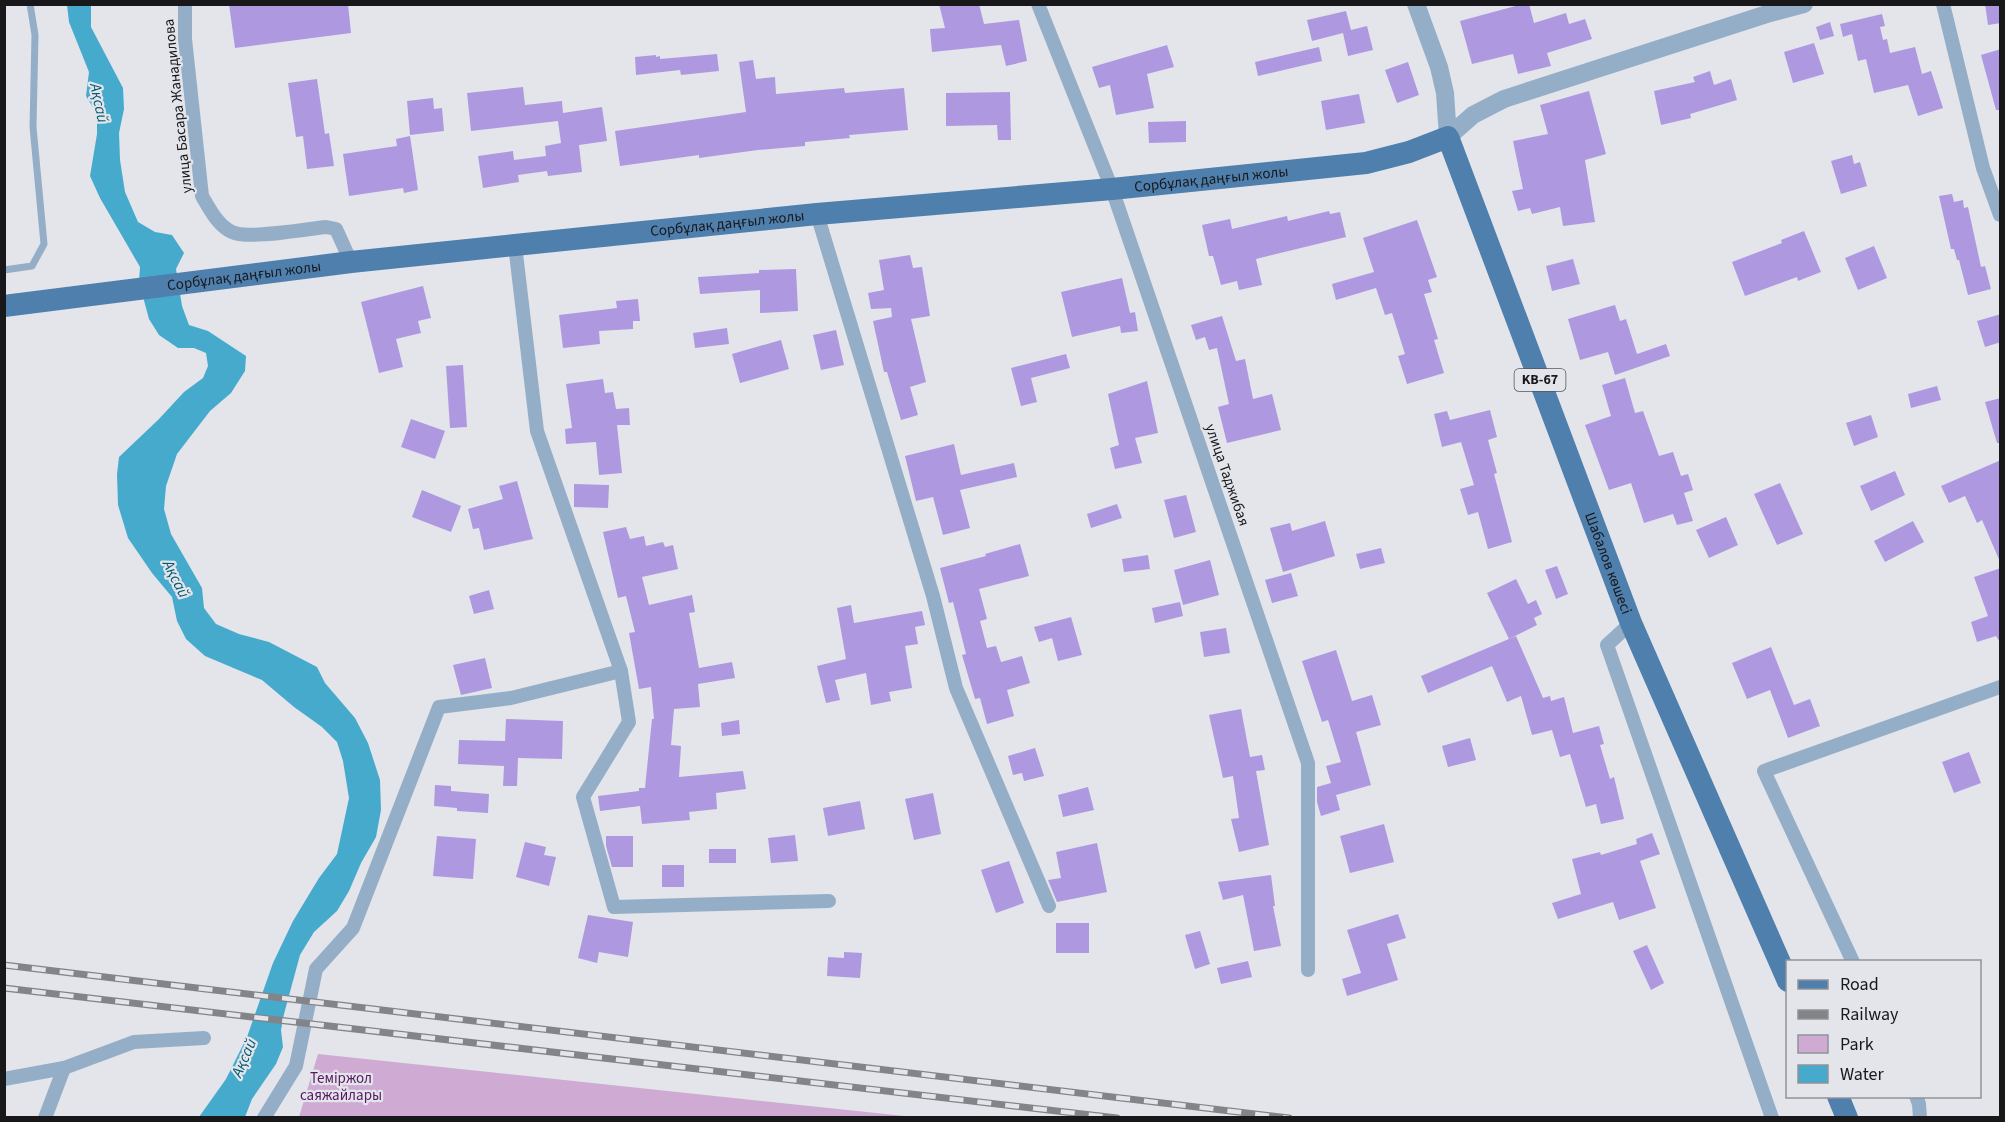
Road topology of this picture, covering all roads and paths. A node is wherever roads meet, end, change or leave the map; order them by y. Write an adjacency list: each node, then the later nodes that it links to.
1 (30, 4): 13 (lane)
2 (185, 4): 12 (street, улица Басара Жанадилова)
3 (1038, 4): 8 (street, улица Таджибая)
4 (1416, 4): 7 (street)
5 (1804, 4): 7 (street)
6 (1943, 4): 10 (street)
7 (1448, 137): 8 (main road, Сорбұлақ даңғыл жолы); 15 (main road, Шабалов көшесі / KB-67)
8 (1112, 189): 9 (main road, Сорбұлақ даңғыл жолы); 21 (street, улица Таджибая)
9 (817, 214): 11 (main road, Сорбұлақ даңғыл жолы); 19 (street)
10 (2001, 215)
11 (515, 245): 12 (main road, Сорбұлақ даңғыл жолы); 16 (street)
12 (351, 262): 14 (main road, Сорбұлақ даңғыл жолы)
13 (4, 270)
14 (4, 306)
15 (1631, 623): 22 (main road, Шабалов көшесі); 30 (street)
16 (621, 671): 18 (street); 29 (street)
17 (2001, 687): 20 (street)
18 (829, 901)
19 (1049, 906)
20 (1852, 960)
21 (1308, 970)
22 (1786, 976)
23 (204, 1038): 24 (street)
24 (64, 1068): 25 (street); 28 (street)
25 (4, 1079)
26 (1839, 1098): 31 (main road)
27 (1917, 1098): 32 (street)
28 (45, 1118)
29 (264, 1118)
30 (1772, 1118)
31 (1847, 1118)
32 (1920, 1118)

